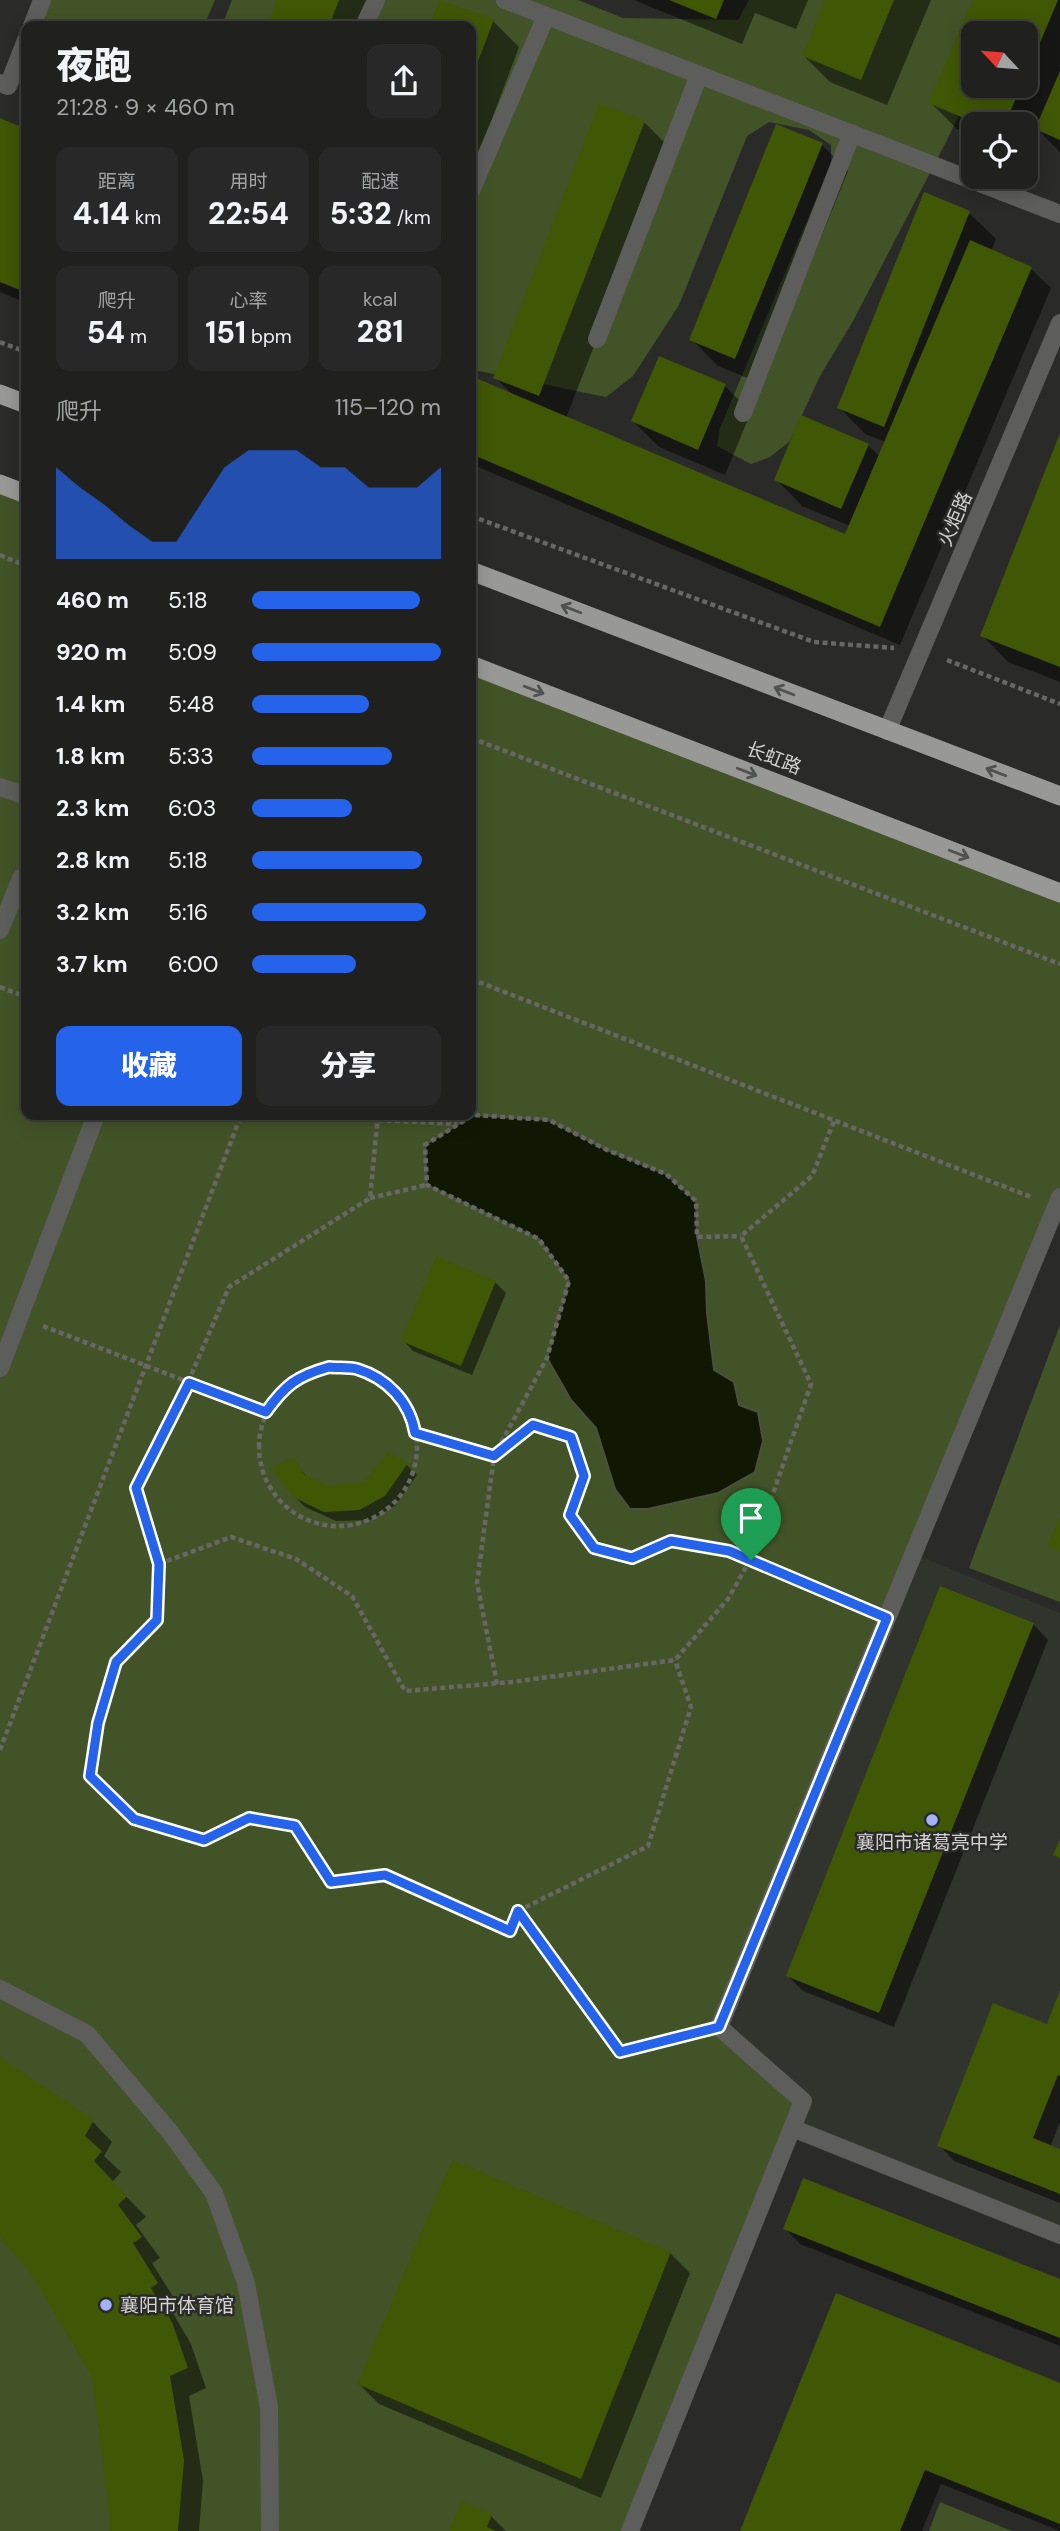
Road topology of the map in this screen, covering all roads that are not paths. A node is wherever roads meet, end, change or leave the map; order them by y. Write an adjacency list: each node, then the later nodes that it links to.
1 (42, 0): 5 (street)
2 (376, 0): 6 (street)
3 (505, 0): 4 (street)
4 (546, 16): 8 (street); 11 (street)
5 (34, 21)
6 (367, 21)
7 (21, 53): 9 (street)
8 (699, 75): 10 (street); 14 (street)
9 (0, 83)
10 (852, 133): 12 (street); 17 (street)
11 (476, 179)
12 (1060, 214)
13 (1060, 323): 22 (street, 火炬路)
14 (597, 339)
15 (0, 394): 16 (highway)
16 (21, 402)
17 (743, 413)
18 (0, 484): 19 (highway)
19 (21, 492)
20 (476, 573): 22 (highway, one-way to 20)
21 (476, 667): 27 (highway, 长虹路, one-way to 27)
22 (887, 731): 25 (highway, one-way to 22)
23 (0, 787): 24 (street)
24 (21, 794)
25 (1060, 796)
26 (21, 878): 28 (street)
27 (1060, 893)
28 (0, 930)
29 (94, 1120): 31 (street)
30 (1058, 1202): 33 (street)
31 (0, 1368)
32 (0, 1989): 35 (street)
33 (792, 2128): 34 (street); 36 (street)
34 (1060, 2235)
35 (270, 2531)
36 (630, 2531)

